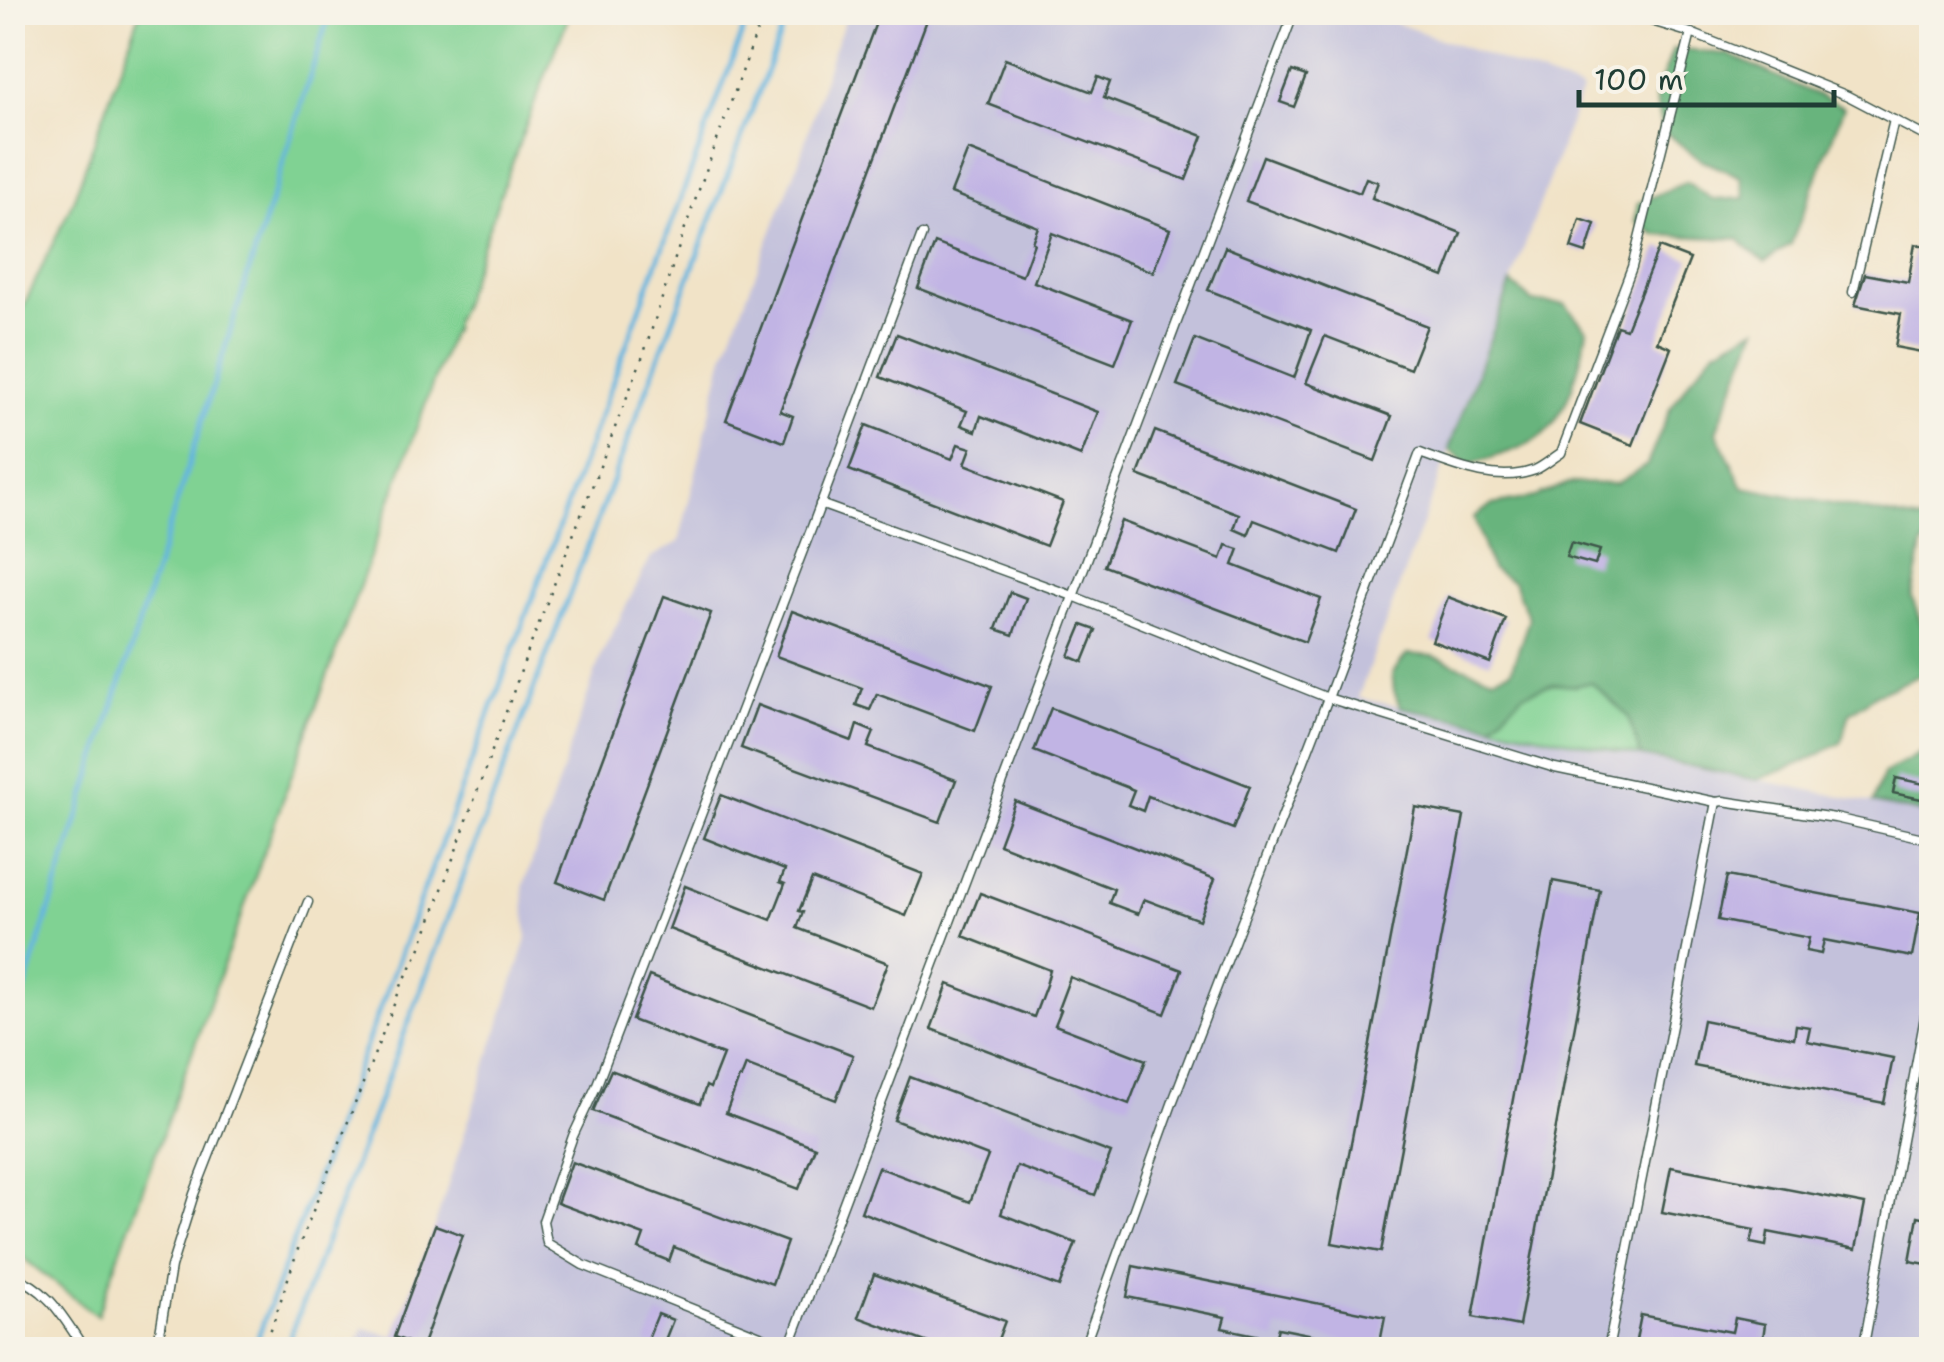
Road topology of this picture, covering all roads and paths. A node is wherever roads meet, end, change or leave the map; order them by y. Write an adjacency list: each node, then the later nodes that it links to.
1 (764, 12): 20 (path)
2 (1622, 12): 4 (lane)
3 (1290, 23): 10 (lane)
4 (1691, 33): 5 (lane); 11 (lane)
5 (1894, 120): 6 (lane); 8 (lane)
6 (1932, 140)
7 (922, 234): 9 (lane)
8 (1853, 292)
9 (820, 504): 10 (lane); 17 (lane)
10 (1073, 596): 11 (lane); 17 (lane)
11 (1328, 698): 12 (lane); 21 (lane)
12 (1716, 802): 13 (lane); 22 (lane)
13 (1932, 840)
14 (308, 902): 19 (lane)
15 (1932, 978): 23 (lane)
16 (12, 1276): 18 (lane)
17 (790, 1349)
18 (85, 1350)
19 (157, 1350)
20 (264, 1350)
21 (1083, 1350)
22 (1608, 1350)
23 (1863, 1350)

